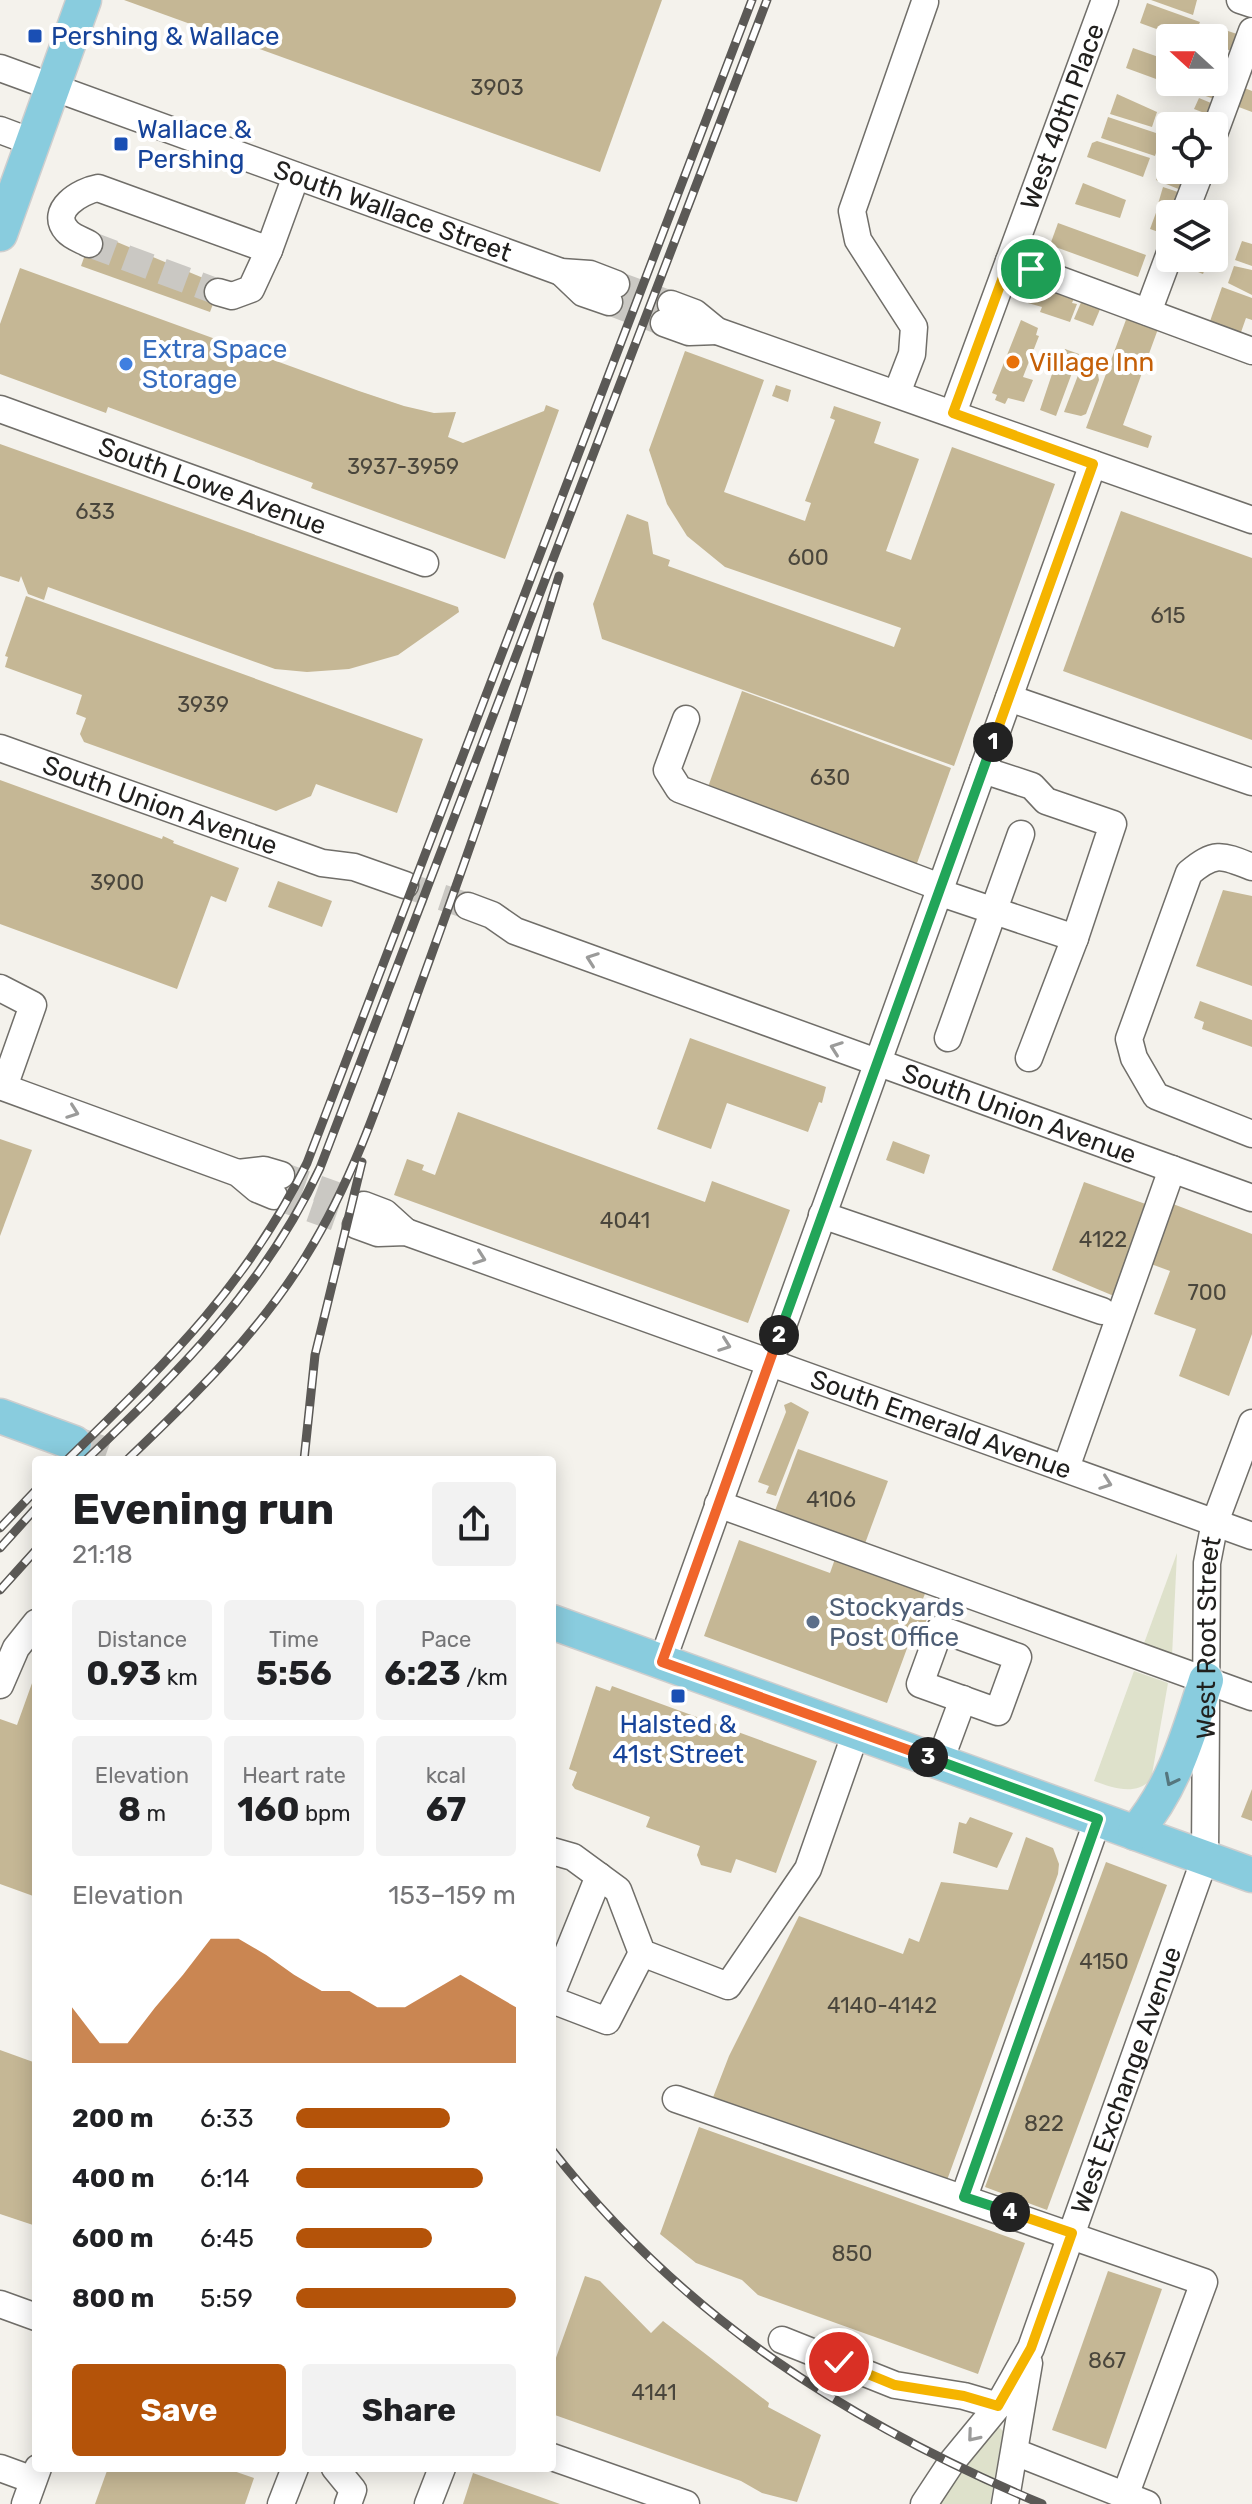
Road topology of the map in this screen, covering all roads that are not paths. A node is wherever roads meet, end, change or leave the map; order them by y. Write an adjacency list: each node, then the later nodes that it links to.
1 (84, 0): 8 (main road)
2 (1105, 0): 16 (street, West 40th Place)
3 (1240, 0): 5 (street)
4 (925, 2): 23 (street)
5 (1252, 4)
6 (1252, 31): 9 (street)
7 (0, 68): 8 (street, South Wallace Street)
8 (52, 87): 11 (main road); 12 (street, South Wallace Street)
9 (1222, 112)
10 (0, 130): 11 (street)
11 (32, 142): 13 (main road)
12 (296, 176): 15 (street); 19 (street, South Wallace Street)
13 (0, 234)
14 (89, 244): 15 (street)
15 (269, 250): 18 (street)
16 (1009, 261): 20 (street); 25 (street, West 40th Place)
17 (1163, 272): 20 (street)
18 (218, 292)
19 (612, 293)
20 (1148, 312): 22 (street)
21 (668, 313): 23 (street)
22 (1252, 351)
23 (897, 393): 25 (street)
24 (0, 409): 28 (street, South Lowe Avenue)
25 (953, 413): 26 (street)
26 (1093, 464): 27 (street); 29 (street)
27 (1251, 516)
28 (425, 563)
29 (1009, 698): 32 (street); 33 (street)
30 (686, 719): 36 (street)
31 (0, 748): 37 (street, South Union Avenue)
32 (983, 770): 36 (street); 40 (street)
33 (1252, 782)
34 (1021, 834): 38 (street)
35 (1252, 867): 46 (street)
36 (939, 889): 38 (street); 44 (street)
37 (402, 893)
38 (994, 911): 40 (street); 42 (street)
39 (465, 915): 44 (street, South Union Avenue, one-way to 39)
40 (1075, 938): 43 (street)
41 (0, 988): 45 (street)
42 (948, 1038)
43 (1029, 1058)
44 (877, 1063): 47 (street, South Union Avenue); 51 (street)
45 (2, 1086): 48 (street, one-way to 48)
46 (1252, 1134)
47 (1172, 1169): 49 (street, South Union Avenue); 57 (street)
48 (277, 1185)
49 (1252, 1198)
50 (360, 1215): 53 (street, South Emerald Avenue, one-way to 53)
51 (822, 1215): 52 (street); 53 (street)
52 (1102, 1311)
53 (770, 1361): 57 (street, South Emerald Avenue); 58 (street)
54 (0, 1416): 56 (main road)
55 (1252, 1423): 59 (street, West Root Street)
56 (0, 1434)
57 (1066, 1468): 59 (street, South Emerald Avenue, one-way to 59)
58 (718, 1504): 63 (street); 64 (street)
59 (1215, 1522): 60 (street, South Emerald Avenue); 64 (street, West Root Street)
60 (1252, 1536)
61 (556, 1623): 63 (main road)
62 (32, 1628): 65 (street)
63 (662, 1662): 68 (main road)
64 (1206, 1680): 66 (street); 71 (main road, one-way to 71); 73 (street, West Root Street)
65 (0, 1685)
66 (1252, 1697)
67 (963, 1699): 69 (street)
68 (856, 1732): 69 (main road); 76 (street)
69 (940, 1761): 70 (main road)
70 (1098, 1819): 71 (main road); 80 (street)
71 (1135, 1833): 73 (main road)
72 (556, 1852): 75 (street)
73 (1205, 1858): 74 (main road); 81 (street, West Exchange Avenue)
74 (1252, 1875)
75 (599, 1876): 76 (street); 77 (street)
76 (642, 1953): 78 (street)
77 (556, 1982)
78 (556, 2002)
79 (676, 2099): 80 (street)
80 (964, 2197): 81 (street)
81 (1072, 2233): 85 (street, West Exchange Avenue); 94 (street)
82 (0, 2304): 83 (street)
83 (32, 2316)
84 (782, 2340): 86 (street)
85 (1031, 2348): 86 (street, West Exchange Avenue); 87 (street, West Exchange Avenue)
86 (998, 2406): 99 (street, West Exchange Avenue, one-way to 99)
87 (1015, 2452): 94 (street); 100 (street, West Exchange Avenue)
88 (556, 2458): 98 (street)
89 (0, 2468): 93 (street)
90 (293, 2472): 95 (street)
91 (338, 2472): 96 (street)
92 (440, 2472): 97 (street)
93 (32, 2484)
94 (1136, 2500)
95 (281, 2504)
96 (348, 2504)
97 (428, 2504)
98 (686, 2504)
99 (924, 2504)
100 (1005, 2504)

